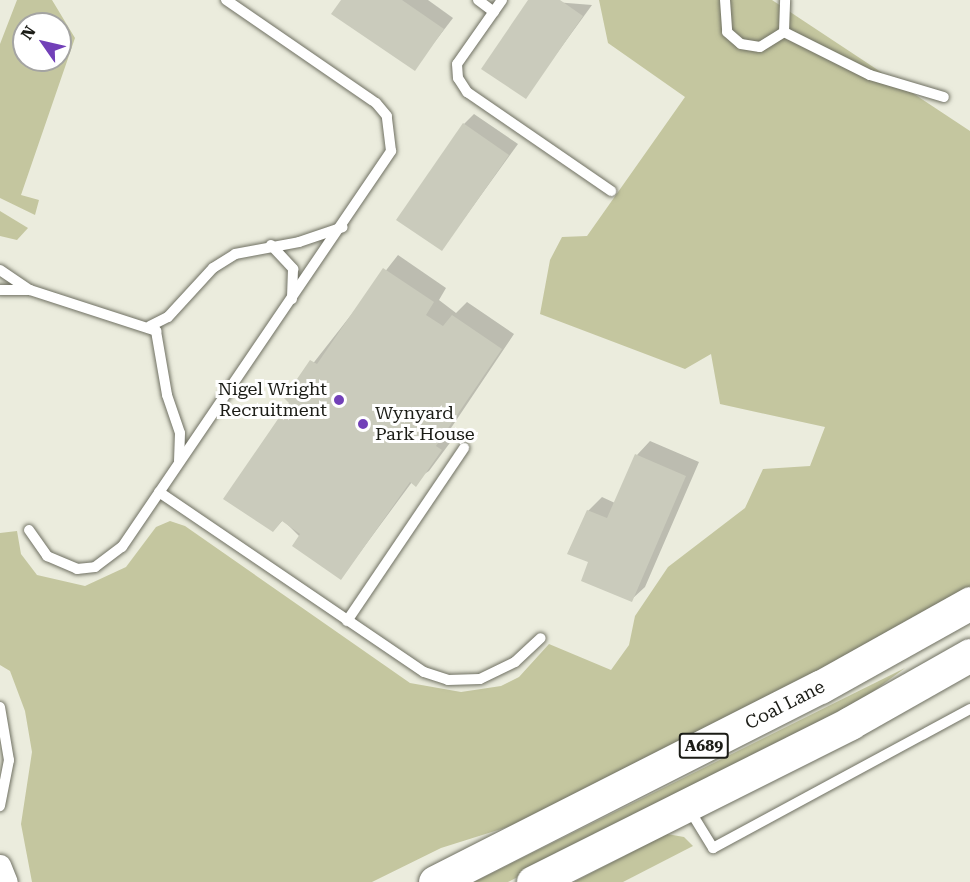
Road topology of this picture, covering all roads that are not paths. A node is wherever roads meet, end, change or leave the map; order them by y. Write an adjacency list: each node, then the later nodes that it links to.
1 (226, 0): 10 (lane)
2 (478, 0): 6 (lane)
3 (502, 0): 6 (lane)
4 (725, 0): 7 (lane)
5 (785, 0): 7 (lane)
6 (494, 12): 9 (lane)
7 (784, 32): 8 (lane)
8 (944, 97)
9 (611, 191)
10 (344, 226): 11 (lane); 15 (lane)
11 (271, 245): 15 (lane); 16 (lane)
12 (0, 270): 14 (lane)
13 (0, 290): 14 (lane)
14 (30, 290): 16 (lane)
15 (292, 299): 18 (lane)
16 (150, 326): 18 (lane)
17 (464, 448): 22 (lane)
18 (178, 465): 19 (lane)
19 (159, 492): 20 (lane); 22 (lane)
20 (29, 530)
21 (970, 603): 31 (highway, Coal Lane / A689)
22 (347, 621): 23 (lane)
23 (541, 638)
24 (970, 655): 27 (highway, A689)
25 (0, 707): 28 (lane)
26 (970, 709): 27 (lane)
27 (685, 803): 32 (highway, A689)
28 (0, 806)
29 (0, 864): 30 (street)
30 (8, 882)
31 (435, 882)
32 (533, 882)

